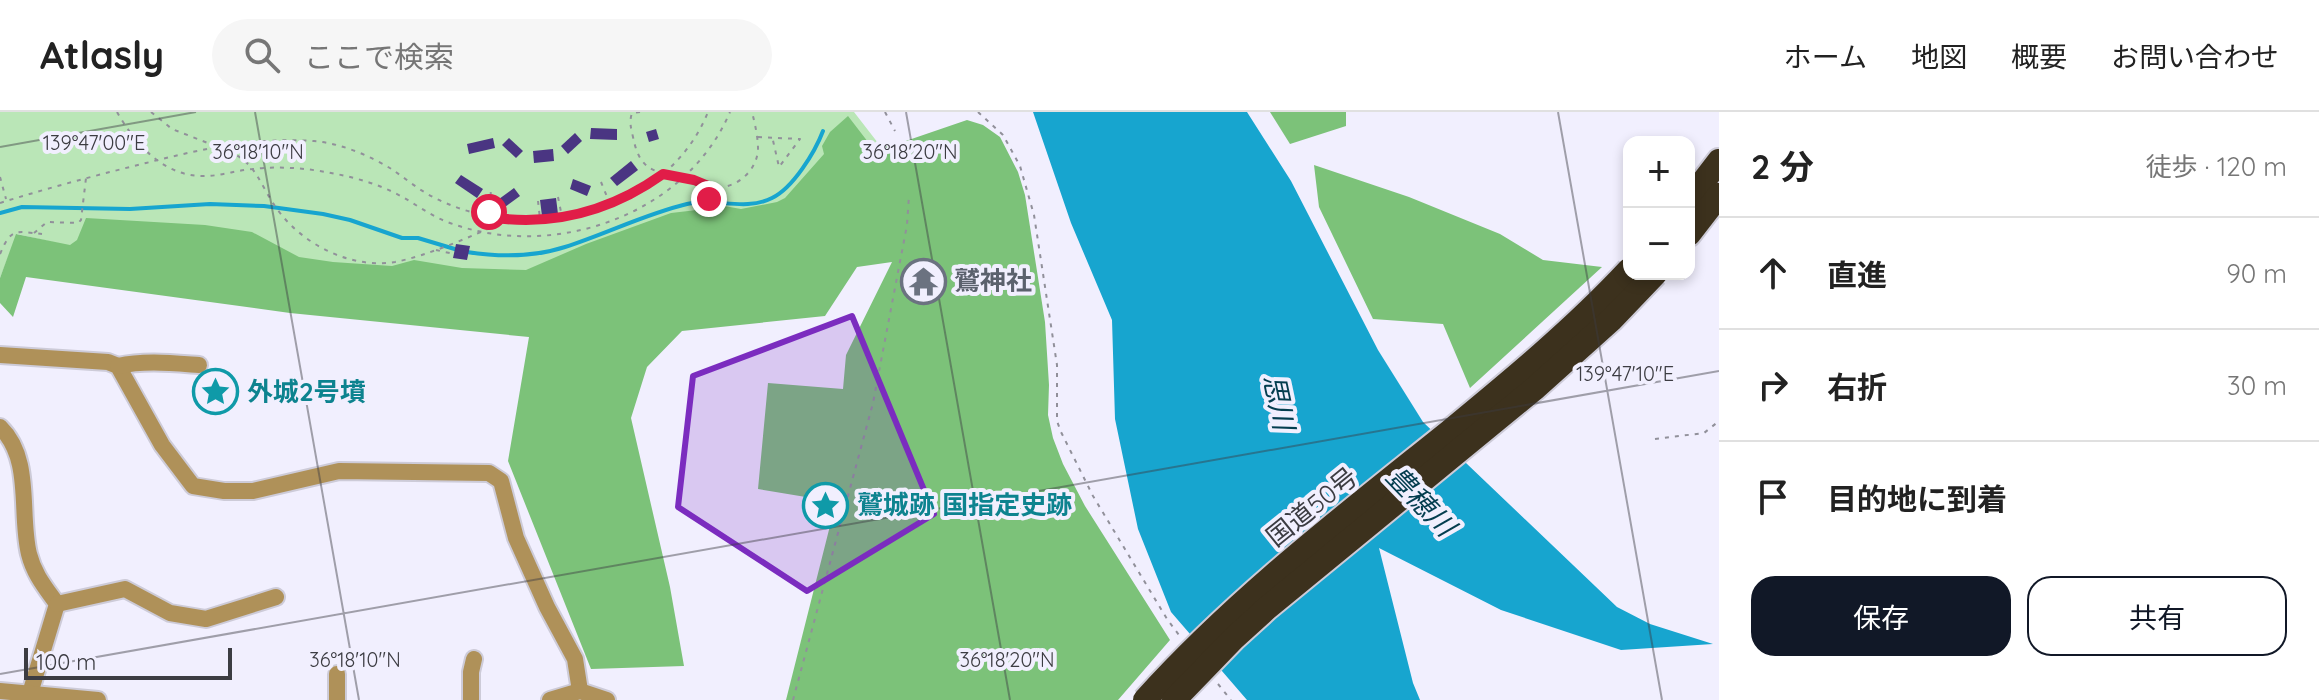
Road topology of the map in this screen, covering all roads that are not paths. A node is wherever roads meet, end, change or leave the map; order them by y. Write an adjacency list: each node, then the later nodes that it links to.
1 (1719, 161): 2 (highway)
2 (1695, 192)
3 (1719, 195): 4 (highway)
4 (1695, 226)
5 (1623, 276): 23 (highway, 国道50号, bridge)
6 (1649, 280): 24 (highway, 国道50号, bridge)
7 (0, 355): 9 (street)
8 (199, 365): 9 (street)
9 (118, 366): 16 (street)
10 (0, 427): 12 (street)
11 (276, 597): 12 (street)
12 (57, 604): 17 (street)
13 (474, 659): 20 (street)
14 (337, 674): 19 (street)
15 (0, 691): 17 (street)
16 (580, 691): 21 (street); 22 (street)
17 (29, 697): 18 (street)
18 (98, 700)
19 (337, 700)
20 (471, 700)
21 (550, 700)
22 (607, 700)
23 (1145, 700)
24 (1174, 700)

